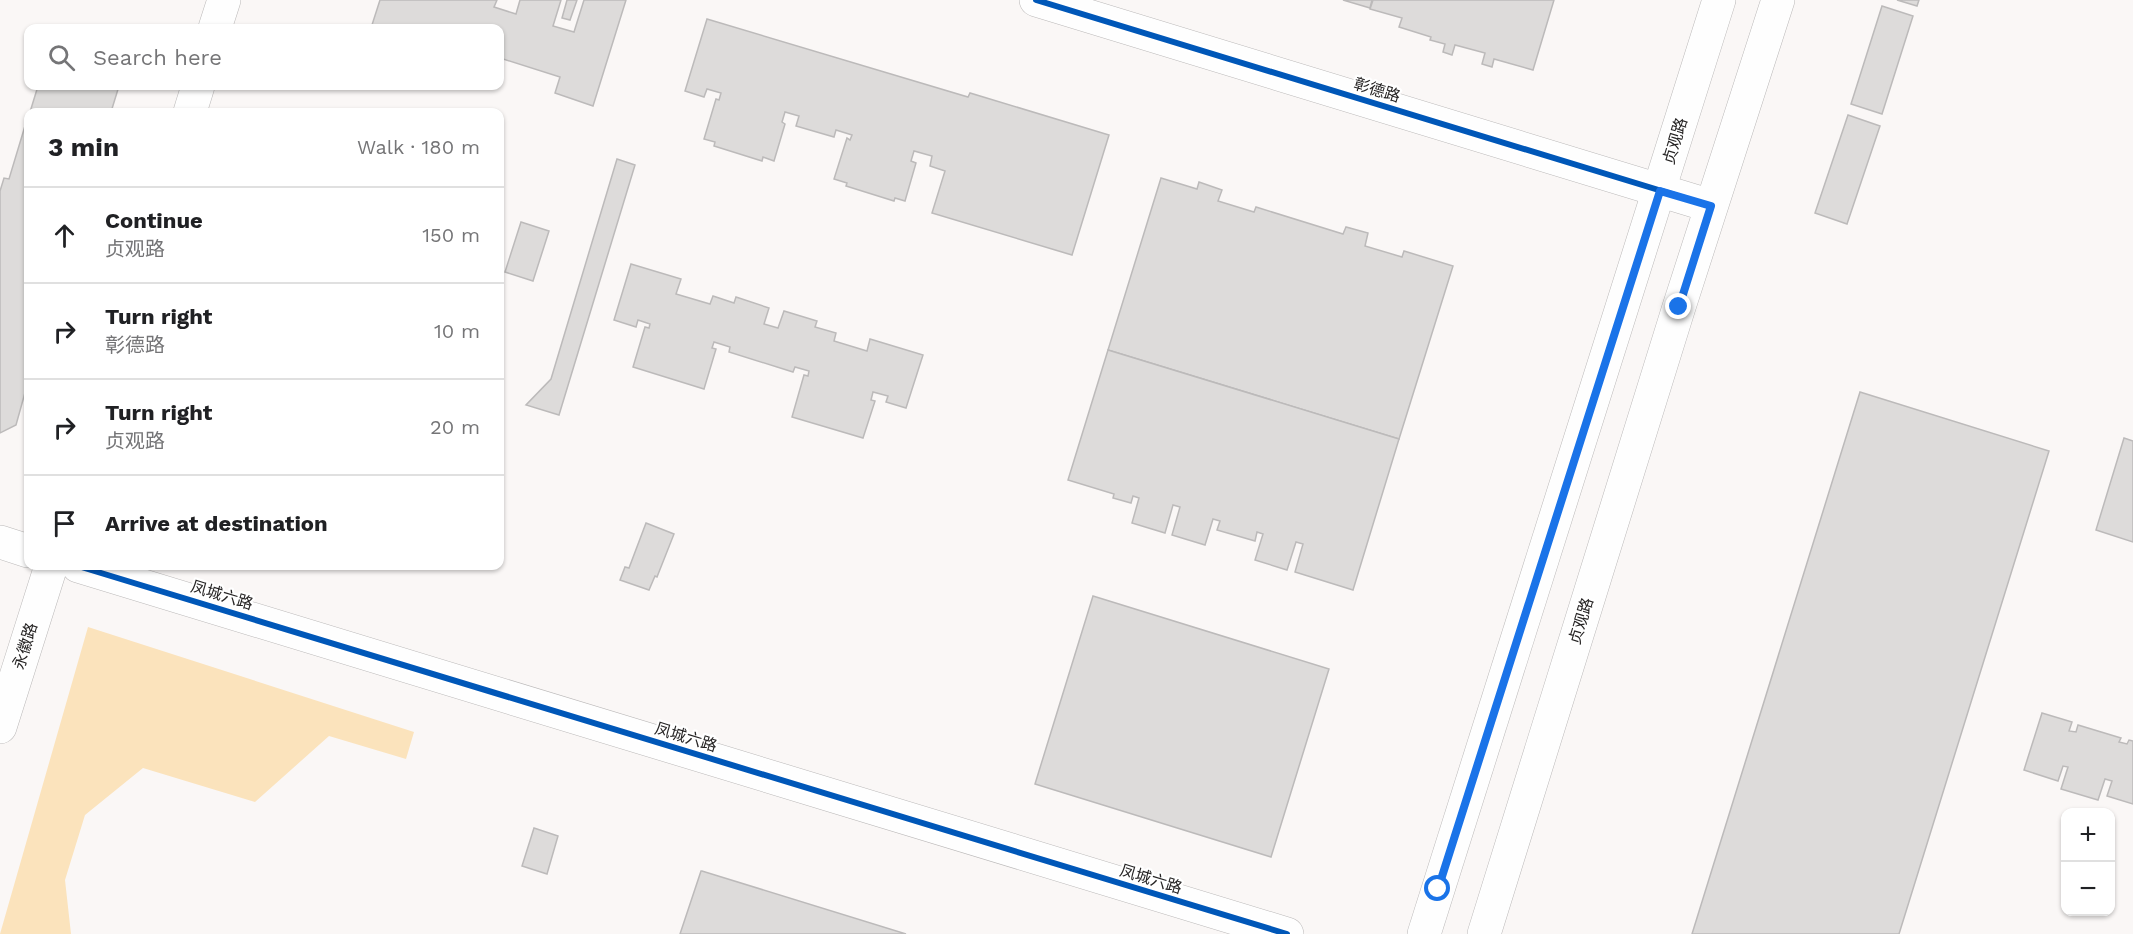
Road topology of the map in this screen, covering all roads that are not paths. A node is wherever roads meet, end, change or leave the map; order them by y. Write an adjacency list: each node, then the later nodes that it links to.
1 (224, 0): 5 (street)
2 (1036, 0): 8 (street, 彰德路)
3 (1719, 0): 8 (street, 贞观路)
4 (1778, 0): 9 (street, 贞观路)
5 (216, 24)
6 (197, 90): 7 (street)
7 (191, 108)
8 (1660, 191): 9 (street, 彰德路); 16 (street, 贞观路)
9 (1711, 206): 17 (street, 贞观路)
10 (0, 542): 11 (street)
11 (24, 549)
12 (50, 570): 14 (street, 永徽路)
13 (91, 570): 15 (street, 凤城六路)
14 (0, 727)
15 (1287, 934)
16 (1424, 934)
17 (1484, 934)

